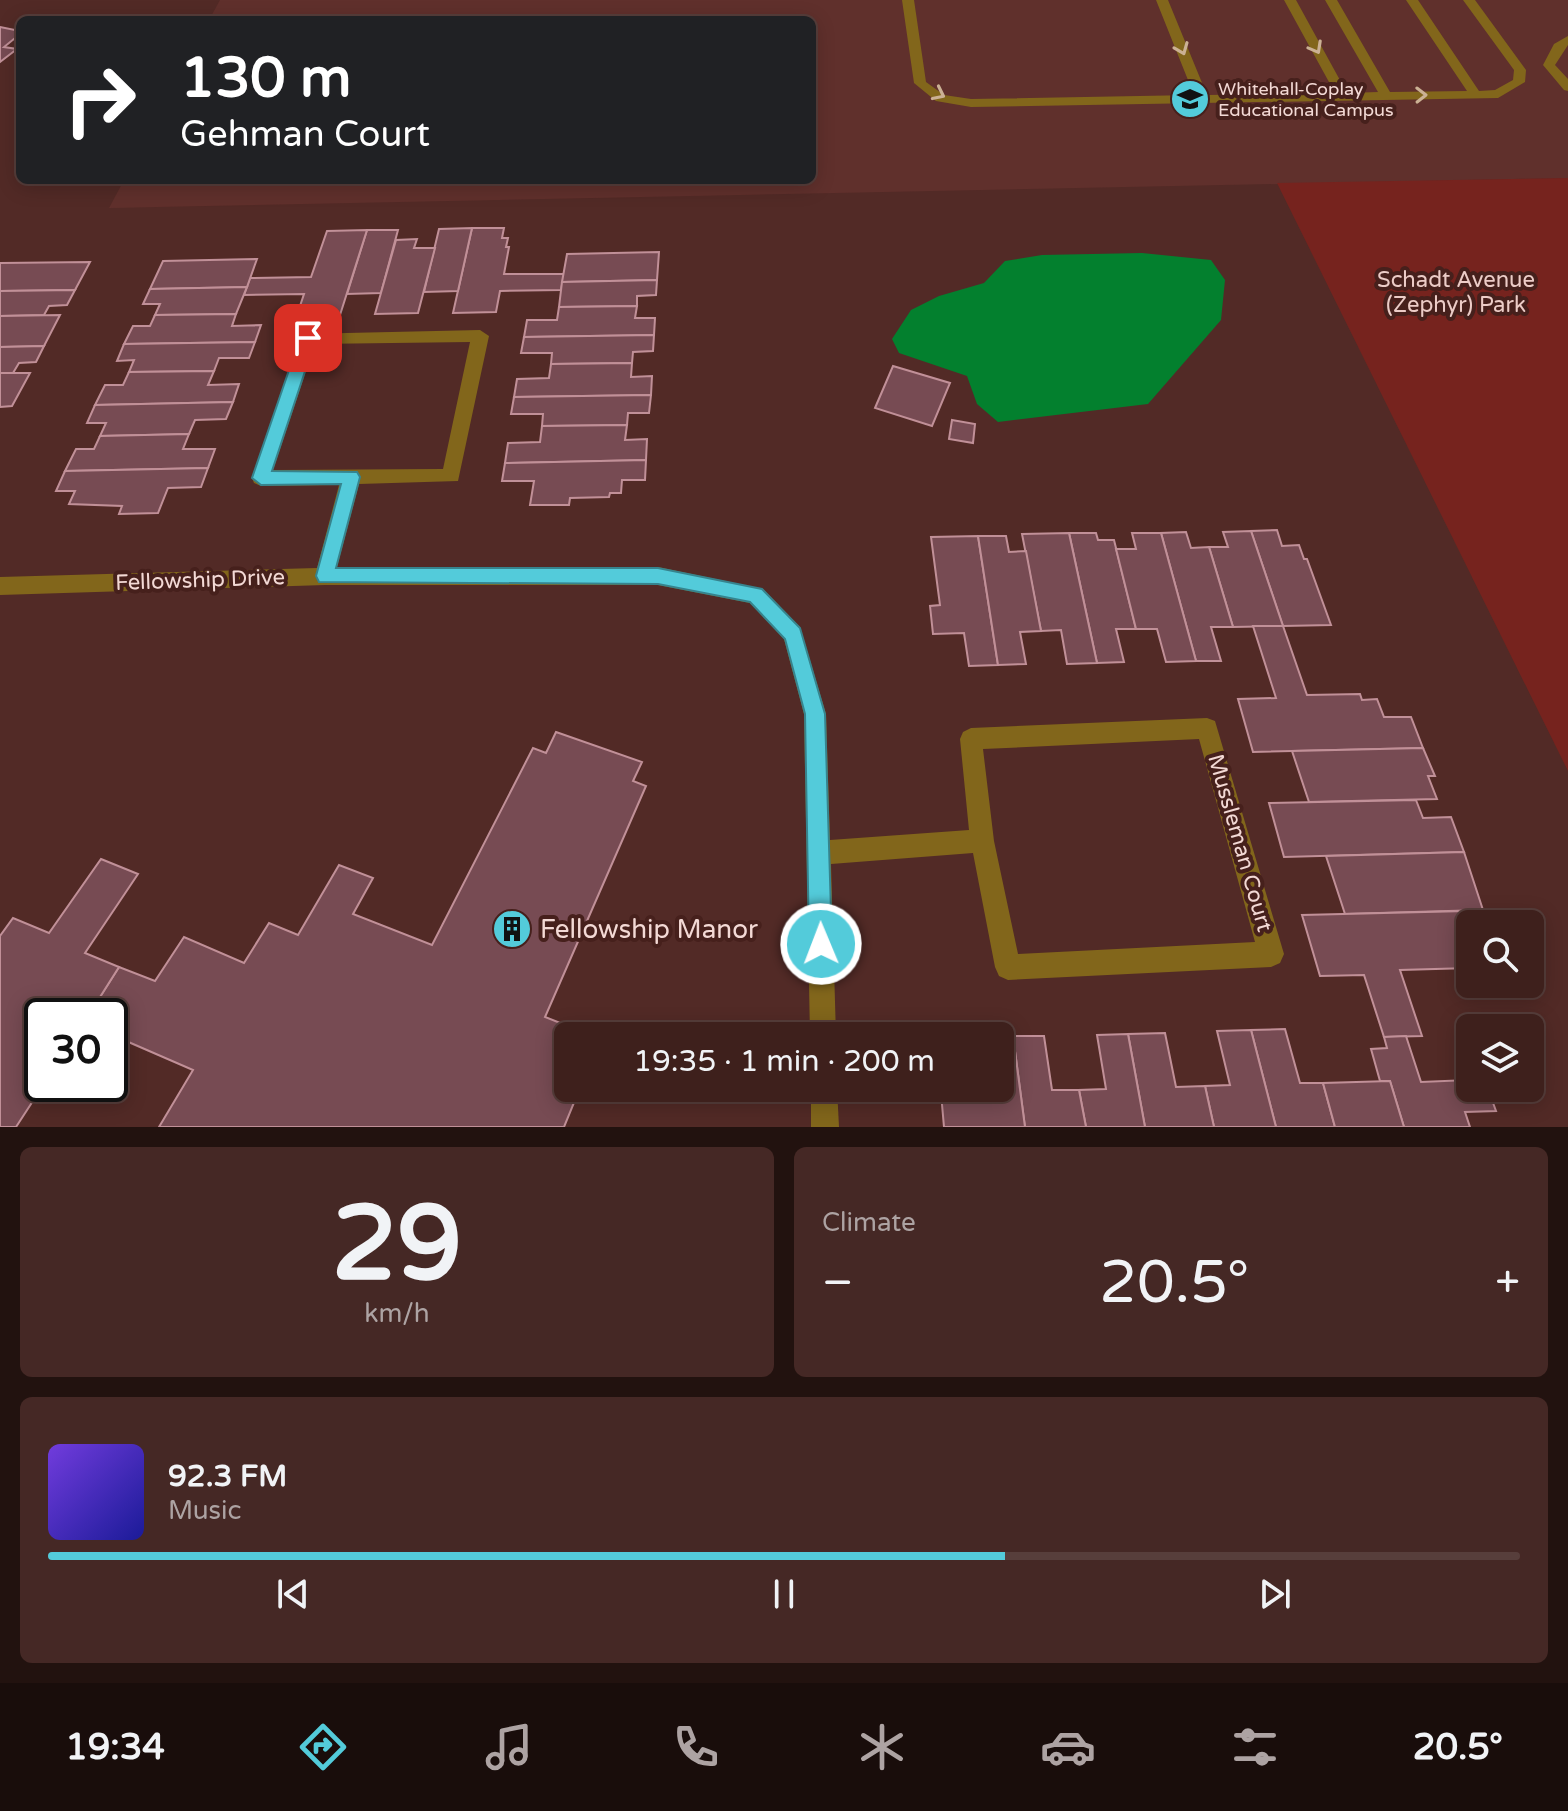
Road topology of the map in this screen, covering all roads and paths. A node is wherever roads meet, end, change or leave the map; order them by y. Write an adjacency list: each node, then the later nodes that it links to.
1 (908, 0): 12 (lane, one-way to 12)
2 (1162, 0): 12 (lane, one-way to 12)
3 (1290, 0): 10 (lane, one-way to 10)
4 (1331, 0): 11 (lane)
5 (1412, 0): 9 (lane)
6 (1469, 0): 9 (lane)
7 (1568, 40): 8 (lane)
8 (1568, 87)
9 (1475, 94): 11 (lane, one-way to 9)
10 (1342, 95): 11 (lane); 12 (lane)
11 (1386, 96)
12 (1202, 99)
13 (351, 477): 13 (street); 14 (street)
14 (325, 576): 15 (street, Fellowship Drive); 17 (street, Fellowship Drive)
15 (0, 586)
16 (982, 841): 16 (street, Mussleman Court); 17 (street)
17 (819, 853): 18 (street, Fellowship Drive)
18 (823, 1022)
19 (824, 1102): 20 (street)
20 (825, 1127)

